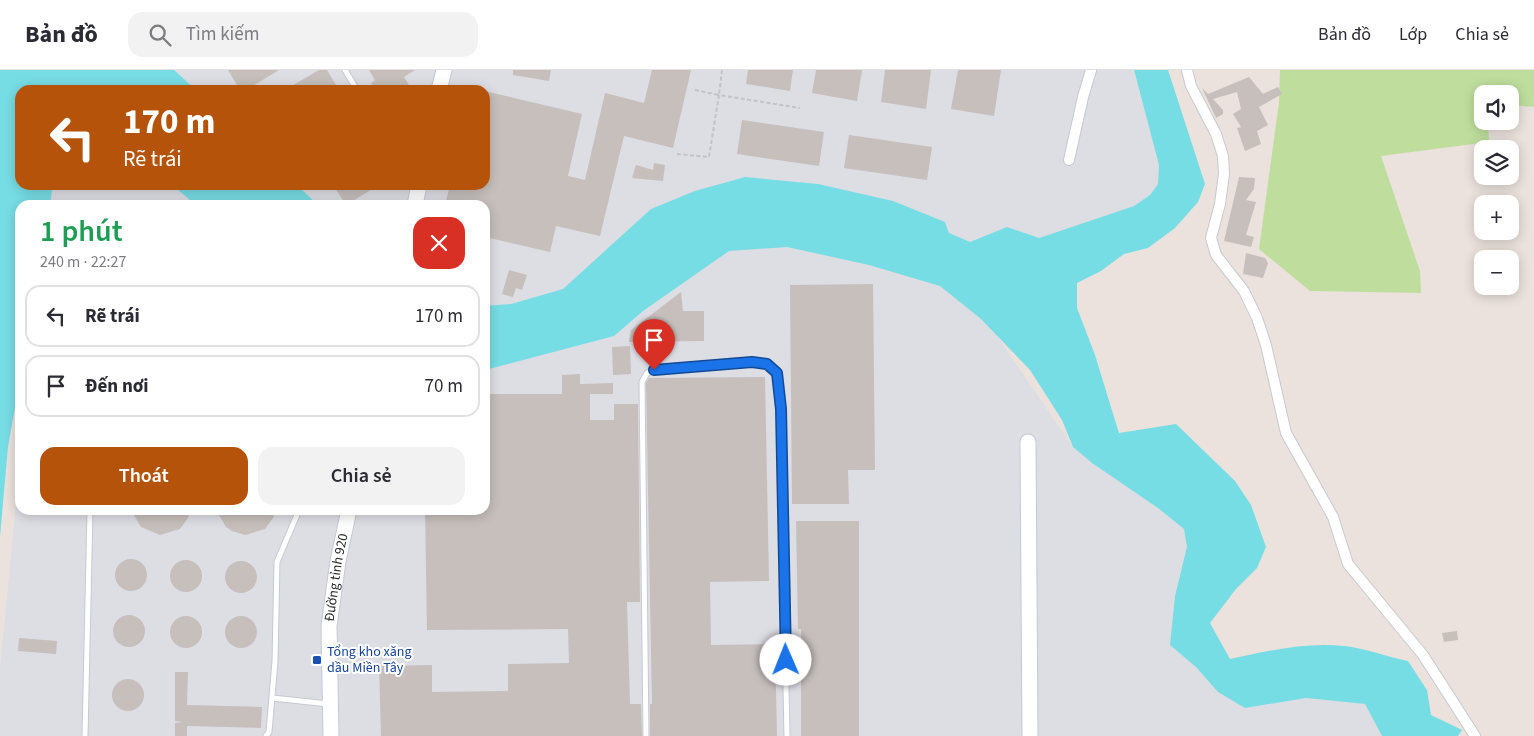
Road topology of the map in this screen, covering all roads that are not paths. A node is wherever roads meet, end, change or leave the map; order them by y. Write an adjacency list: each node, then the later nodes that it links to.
1 (345, 70): 5 (lane)
2 (444, 70): 6 (main road)
3 (1091, 70): 7 (street)
4 (1187, 70): 20 (street)
5 (354, 85)
6 (440, 85)
7 (1069, 160)
8 (1028, 442): 19 (main road)
9 (90, 515): 14 (lane)
10 (297, 515): 12 (lane)
11 (348, 515): 13 (main road, Đường tỉnh 920)
12 (272, 698): 13 (lane); 15 (lane)
13 (331, 704): 16 (main road, Đường tỉnh 920)
14 (85, 736)
15 (266, 736)
16 (331, 736)
17 (646, 736): 18 (lane)
18 (788, 736)
19 (1030, 736)
20 (1475, 736)

